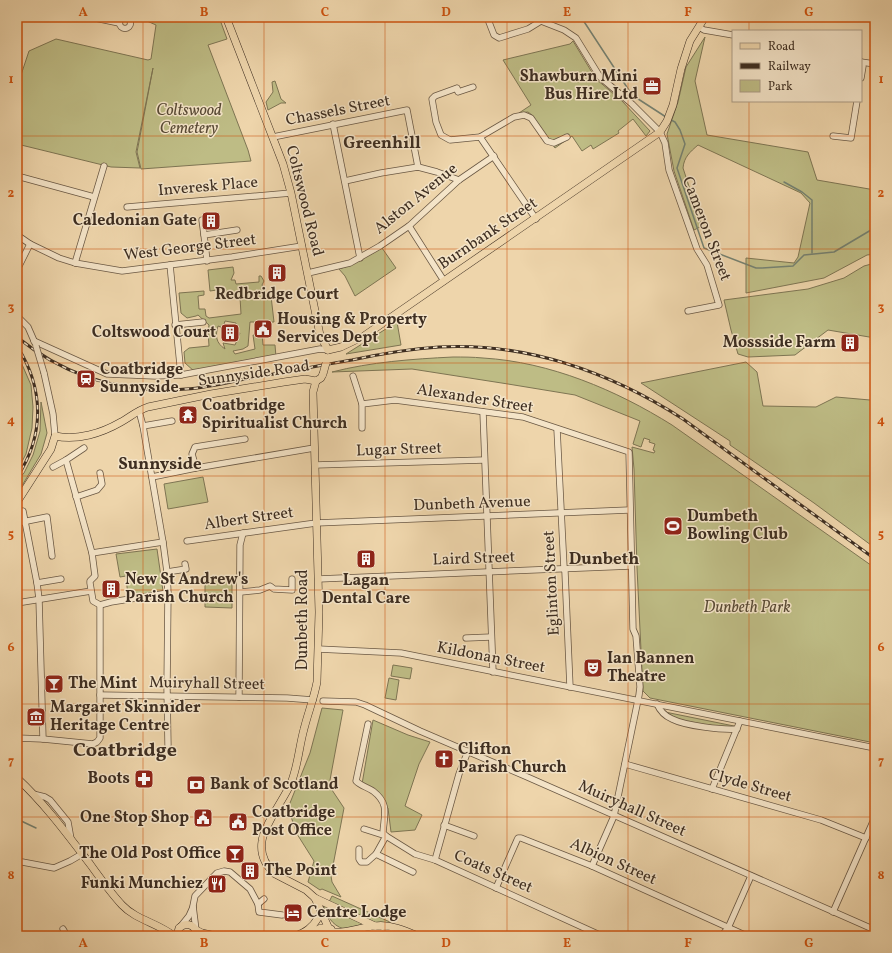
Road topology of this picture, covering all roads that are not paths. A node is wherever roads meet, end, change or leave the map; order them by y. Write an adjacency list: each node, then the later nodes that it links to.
1 (90, 17): 6 (street)
2 (226, 17): 16 (main road, Coltswood Road)
3 (487, 17): 5 (street)
4 (705, 17): 7 (main road)
5 (539, 19): 14 (street)
6 (119, 23)
7 (699, 27): 8 (street); 14 (main road)
8 (732, 34)
9 (862, 62): 10 (street)
10 (875, 64)
11 (473, 87): 17 (street)
12 (857, 102): 15 (street)
13 (334, 124): 16 (street, Chassels Street); 21 (street, Chassels Street); 24 (street)
14 (660, 132): 28 (main road, Burnbank Street); 43 (street, Cameron Street)
15 (833, 136)
16 (273, 137): 25 (main road, Coltswood Road)
17 (480, 137): 18 (street); 19 (street)
18 (567, 137)
19 (494, 156): 23 (street, Alston Avenue); 28 (street)
20 (104, 166): 26 (street)
21 (418, 167): 23 (street); 24 (street)
22 (17, 176): 26 (street)
23 (459, 180): 30 (street, Alston Avenue)
24 (345, 181): 36 (street)
25 (291, 193): 27 (street, Inveresk Place); 35 (main road, Coltswood Road)
26 (94, 197): 38 (street)
27 (127, 207)
28 (536, 219): 42 (main road, Burnbank Street)
29 (202, 220): 33 (street)
30 (409, 226): 36 (street, Alston Avenue); 42 (street)
31 (237, 230): 33 (street)
32 (17, 235): 34 (street, West George Street)
33 (204, 235): 37 (street)
34 (30, 244): 38 (street, West George Street); 40 (street)
35 (302, 246): 37 (street, West George Street); 41 (main road, Coltswood Road)
36 (360, 258): 41 (street, Alston Avenue)
37 (207, 261): 39 (street, West George Street)
38 (75, 263): 39 (street, West George Street)
39 (170, 265): 46 (street)
40 (17, 270)
41 (308, 273): 48 (main road, Coltswood Road)
42 (444, 281): 48 (main road, Burnbank Street)
43 (688, 311)
44 (17, 316): 47 (street)
45 (203, 322): 46 (street)
46 (176, 325): 49 (street)
47 (35, 343): 49 (street); 59 (street, bridge)
48 (328, 350): 49 (street); 51 (main road, Sunnyside Road, bridge)
49 (182, 375)
50 (353, 376): 52 (street)
51 (316, 381): 53 (main road, Sunnyside Road); 62 (main road, Dunbeth Road)
52 (362, 404): 54 (street, Alexander Street); 57 (street)
53 (139, 411): 56 (street); 59 (main road, Sunnyside Road)
54 (483, 412): 58 (street, Alexander Street); 64 (street)
55 (172, 421): 56 (street)
56 (143, 426): 69 (street)
57 (362, 428)
58 (557, 429): 72 (street, Alexander Street); 74 (street, Eglinton Street)
59 (55, 436): 71 (main road)
60 (245, 439): 67 (street)
61 (84, 448): 63 (street)
62 (314, 448): 65 (main road, Dunbeth Road); 67 (street)
63 (66, 460): 66 (street); 70 (street)
64 (484, 460): 65 (street, Lugar Street); 75 (street)
65 (315, 465): 78 (main road, Dunbeth Road)
66 (53, 467)
67 (196, 468): 69 (street)
68 (100, 472): 70 (street)
69 (152, 477): 81 (street)
70 (76, 497): 82 (street)
71 (17, 502)
72 (629, 510): 74 (street, Dunbeth Avenue); 85 (street)
73 (23, 511): 76 (street)
74 (561, 513): 75 (street, Dunbeth Avenue); 86 (street, Eglinton Street)
75 (487, 516): 78 (street, Dunbeth Avenue); 88 (street)
76 (25, 522): 77 (street); 83 (street); 92 (street)
77 (17, 523)
78 (316, 523): 79 (street, Albert Street); 91 (main road, Dunbeth Road)
79 (243, 533): 80 (street, Albert Street); 94 (street)
80 (186, 541)
81 (163, 542): 82 (street); 87 (street)
82 (92, 553): 93 (street)
83 (52, 556)
84 (185, 564): 87 (street)
85 (631, 566): 86 (street, Laird Street); 109 (street)
86 (564, 568): 88 (street, Laird Street); 103 (street, Eglinton Street)
87 (167, 572): 95 (street)
88 (488, 572): 91 (street, Laird Street); 99 (street)
89 (60, 579): 92 (street)
90 (292, 579): 94 (street)
91 (318, 579): 101 (main road, Dunbeth Road)
92 (37, 583): 96 (street)
93 (91, 591): 96 (street); 98 (street)
94 (241, 592): 106 (street)
95 (168, 593): 98 (street); 105 (street)
96 (39, 599): 97 (street); 115 (street)
97 (17, 602)
98 (100, 605): 104 (street)
99 (492, 637): 100 (street); 102 (street)
100 (466, 638)
101 (318, 649): 102 (street, Kildonan Street); 107 (main road, Dunbeth Road)
102 (493, 672): 103 (street, Kildonan Street)
103 (570, 687): 109 (street, Kildonan Street)
104 (100, 695): 105 (street, Muiryhall Street); 115 (street)
105 (167, 696): 106 (street, Muiryhall Street); 116 (street)
106 (239, 697): 107 (street, Muiryhall Street)
107 (313, 700): 139 (main road, Dunbeth Road)
108 (323, 701): 118 (street, Muiryhall Street)
109 (638, 701): 110 (street, Kildonan Street); 119 (street)
110 (656, 704): 111 (street, Kildonan Street); 113 (street)
111 (740, 721): 113 (street); 117 (street, Kildonan Street)
112 (368, 724): 126 (street)
113 (737, 729): 121 (street)
114 (17, 738): 115 (street)
115 (43, 739)
116 (168, 745)
117 (875, 748)
118 (468, 751): 122 (street, Muiryhall Street); 124 (street)
119 (625, 764): 121 (street, Clyde Street); 122 (street)
120 (17, 778): 130 (main road)
121 (712, 789): 128 (street, Clyde Street)
122 (614, 816): 134 (street); 136 (street, Muiryhall Street)
123 (875, 817): 128 (street)
124 (444, 825): 127 (street); 132 (street)
125 (364, 829): 126 (street, Coats Street)
126 (386, 836): 131 (street); 132 (street, Coats Street)
127 (474, 836)
128 (866, 838): 142 (street)
129 (359, 849): 131 (street)
130 (82, 854): 133 (street); 145 (main road)
131 (376, 854): 135 (street)
132 (435, 860): 137 (street, Coats Street)
133 (17, 861)
134 (592, 866): 137 (street, Albion Street); 148 (street, Albion Street)
135 (413, 872)
136 (751, 876): 142 (street, Muiryhall Street); 148 (street)
137 (496, 888): 161 (street, Coats Street)
138 (264, 899): 140 (street)
139 (316, 900): 144 (main road); 147 (main road); 151 (main road)
140 (258, 904): 141 (street); 143 (street)
141 (193, 906): 146 (street); 152 (street)
142 (833, 912): 150 (street, Muiryhall Street)
143 (282, 915)
144 (318, 918): 153 (main road); 157 (main road)
145 (152, 923): 146 (main road); 155 (main road)
146 (181, 926): 152 (main road); 155 (main road)
147 (375, 926): 151 (main road); 160 (main road)
148 (728, 928): 162 (street); 163 (street, Albion Street)
149 (63, 929): 154 (street)
150 (875, 930)
151 (333, 932): 153 (main road)
152 (196, 933): 156 (main road)
153 (312, 935)
154 (67, 936)
155 (175, 936)
156 (216, 936)
157 (295, 936)
158 (357, 936): 159 (main road)
159 (405, 936)
160 (418, 936)
161 (602, 936)
162 (719, 936)
163 (747, 936)

